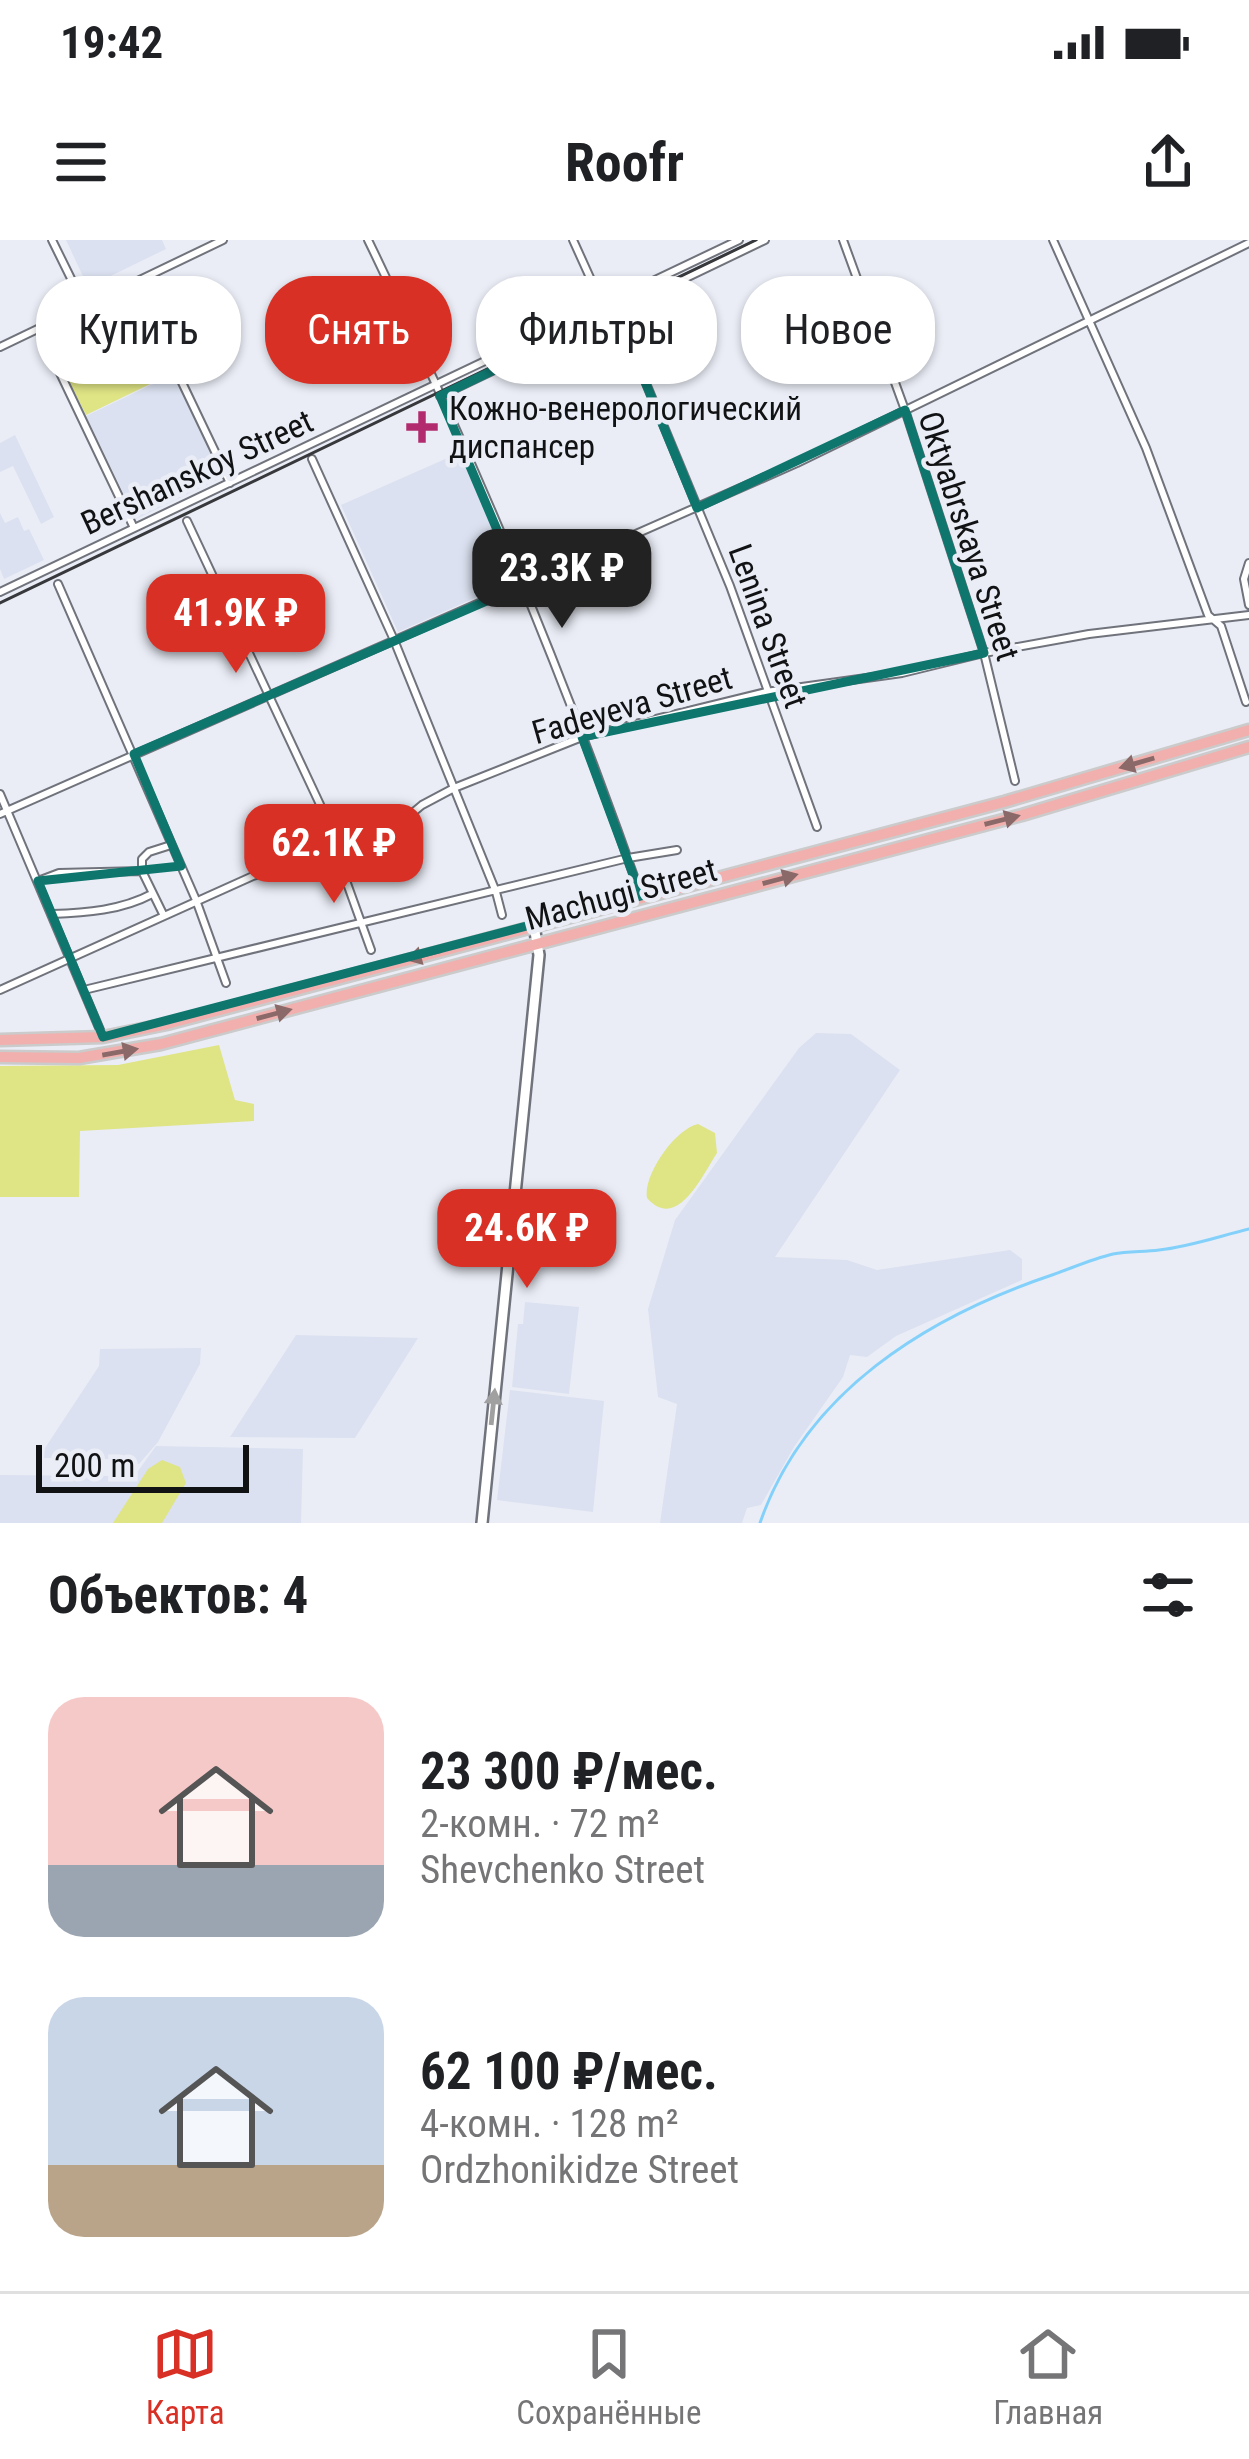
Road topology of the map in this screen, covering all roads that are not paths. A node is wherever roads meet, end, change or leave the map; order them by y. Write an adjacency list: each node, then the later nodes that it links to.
1 (52, 240): 10 (street)
2 (223, 240): 11 (street)
3 (368, 240): 23 (street)
4 (573, 240): 12 (street)
5 (739, 240): 13 (street, Bershanskoy Street)
6 (765, 240): 14 (street)
7 (843, 240): 25 (street, Oktyabrskaya Street)
8 (1054, 240): 15 (street)
9 (1249, 243): 15 (street)
10 (70, 276)
11 (147, 276)
12 (589, 276)
13 (665, 276)
14 (689, 276)
15 (1090, 320): 25 (street); 37 (street)
16 (36, 330): 17 (street)
17 (0, 347)
18 (476, 365): 23 (street, Bershanskoy Street)
19 (476, 379): 24 (street)
20 (65, 384): 30 (street)
21 (183, 384): 27 (street)
22 (646, 384): 28 (street, Lenina Street)
23 (434, 385): 24 (street); 27 (street, Bershanskoy Street)
24 (440, 396): 33 (street)
25 (904, 410): 28 (street); 39 (street, Oktyabrskaya Street)
26 (313, 459): 38 (street)
27 (230, 482): 30 (street, Bershanskoy Street)
28 (697, 508): 33 (street); 40 (street, Lenina Street)
29 (187, 521): 41 (street)
30 (134, 528): 34 (street, Bershanskoy Street)
31 (1249, 563): 35 (street)
32 (58, 584): 46 (street)
33 (521, 586): 38 (street); 44 (street)
34 (0, 592)
35 (1249, 605)
36 (1249, 615): 37 (street, Fadeyeva Street)
37 (1214, 620): 39 (street, Fadeyeva Street); 42 (street)
38 (394, 640): 41 (street); 48 (street)
39 (984, 653): 40 (street, Fadeyeva Street); 47 (street, Oktyabrskaya Street)
40 (766, 692): 44 (street, Fadeyeva Street); 52 (street, Lenina Street)
41 (268, 694): 46 (street); 50 (street)
42 (1246, 702)
43 (1249, 730): 58 (main road, Machugi Street, one-way to 58)
44 (582, 737): 48 (street, Fadeyeva Street); 56 (street)
45 (1249, 747): 60 (main road, Machugi Street, one-way to 45)
46 (134, 754): 51 (street); 53 (street)
47 (1015, 781)
48 (454, 788): 54 (street, Fadeyeva Street); 61 (street)
49 (0, 794): 51 (street)
50 (324, 812)
51 (4, 813): 59 (street)
52 (817, 827)
53 (172, 844): 57 (street); 64 (street)
54 (335, 850): 64 (street, Fadeyeva Street); 68 (street)
55 (677, 850): 56 (street)
56 (628, 858): 61 (street); 63 (street)
57 (142, 871): 59 (street); 62 (street)
58 (727, 874): 60 (main road); 63 (main road, Machugi Street)
59 (38, 880): 65 (street)
60 (734, 891): 70 (main road, Machugi Street)
61 (496, 892): 66 (street); 68 (street)
62 (152, 894): 65 (street); 67 (street)
63 (641, 896): 69 (main road, Machugi Street)
64 (196, 900): 67 (street, Fadeyeva Street); 73 (street)
65 (52, 914): 72 (street)
66 (502, 915)
67 (164, 916): 72 (street, Fadeyeva Street)
68 (363, 922): 71 (street); 73 (street)
69 (534, 926): 70 (street); 77 (main road, Machugi Street, one-way to 77)
70 (538, 944): 79 (main road, Machugi Street, one-way to 70); 80 (street, one-way to 70)
71 (371, 950)
72 (71, 958): 75 (street, Fadeyeva Street); 76 (street)
73 (220, 960): 74 (street); 76 (street)
74 (226, 983)
75 (0, 990)
76 (84, 990): 77 (street)
77 (103, 1037): 78 (main road, Machugi Street)
78 (0, 1040)
79 (0, 1057)
80 (482, 1523)

